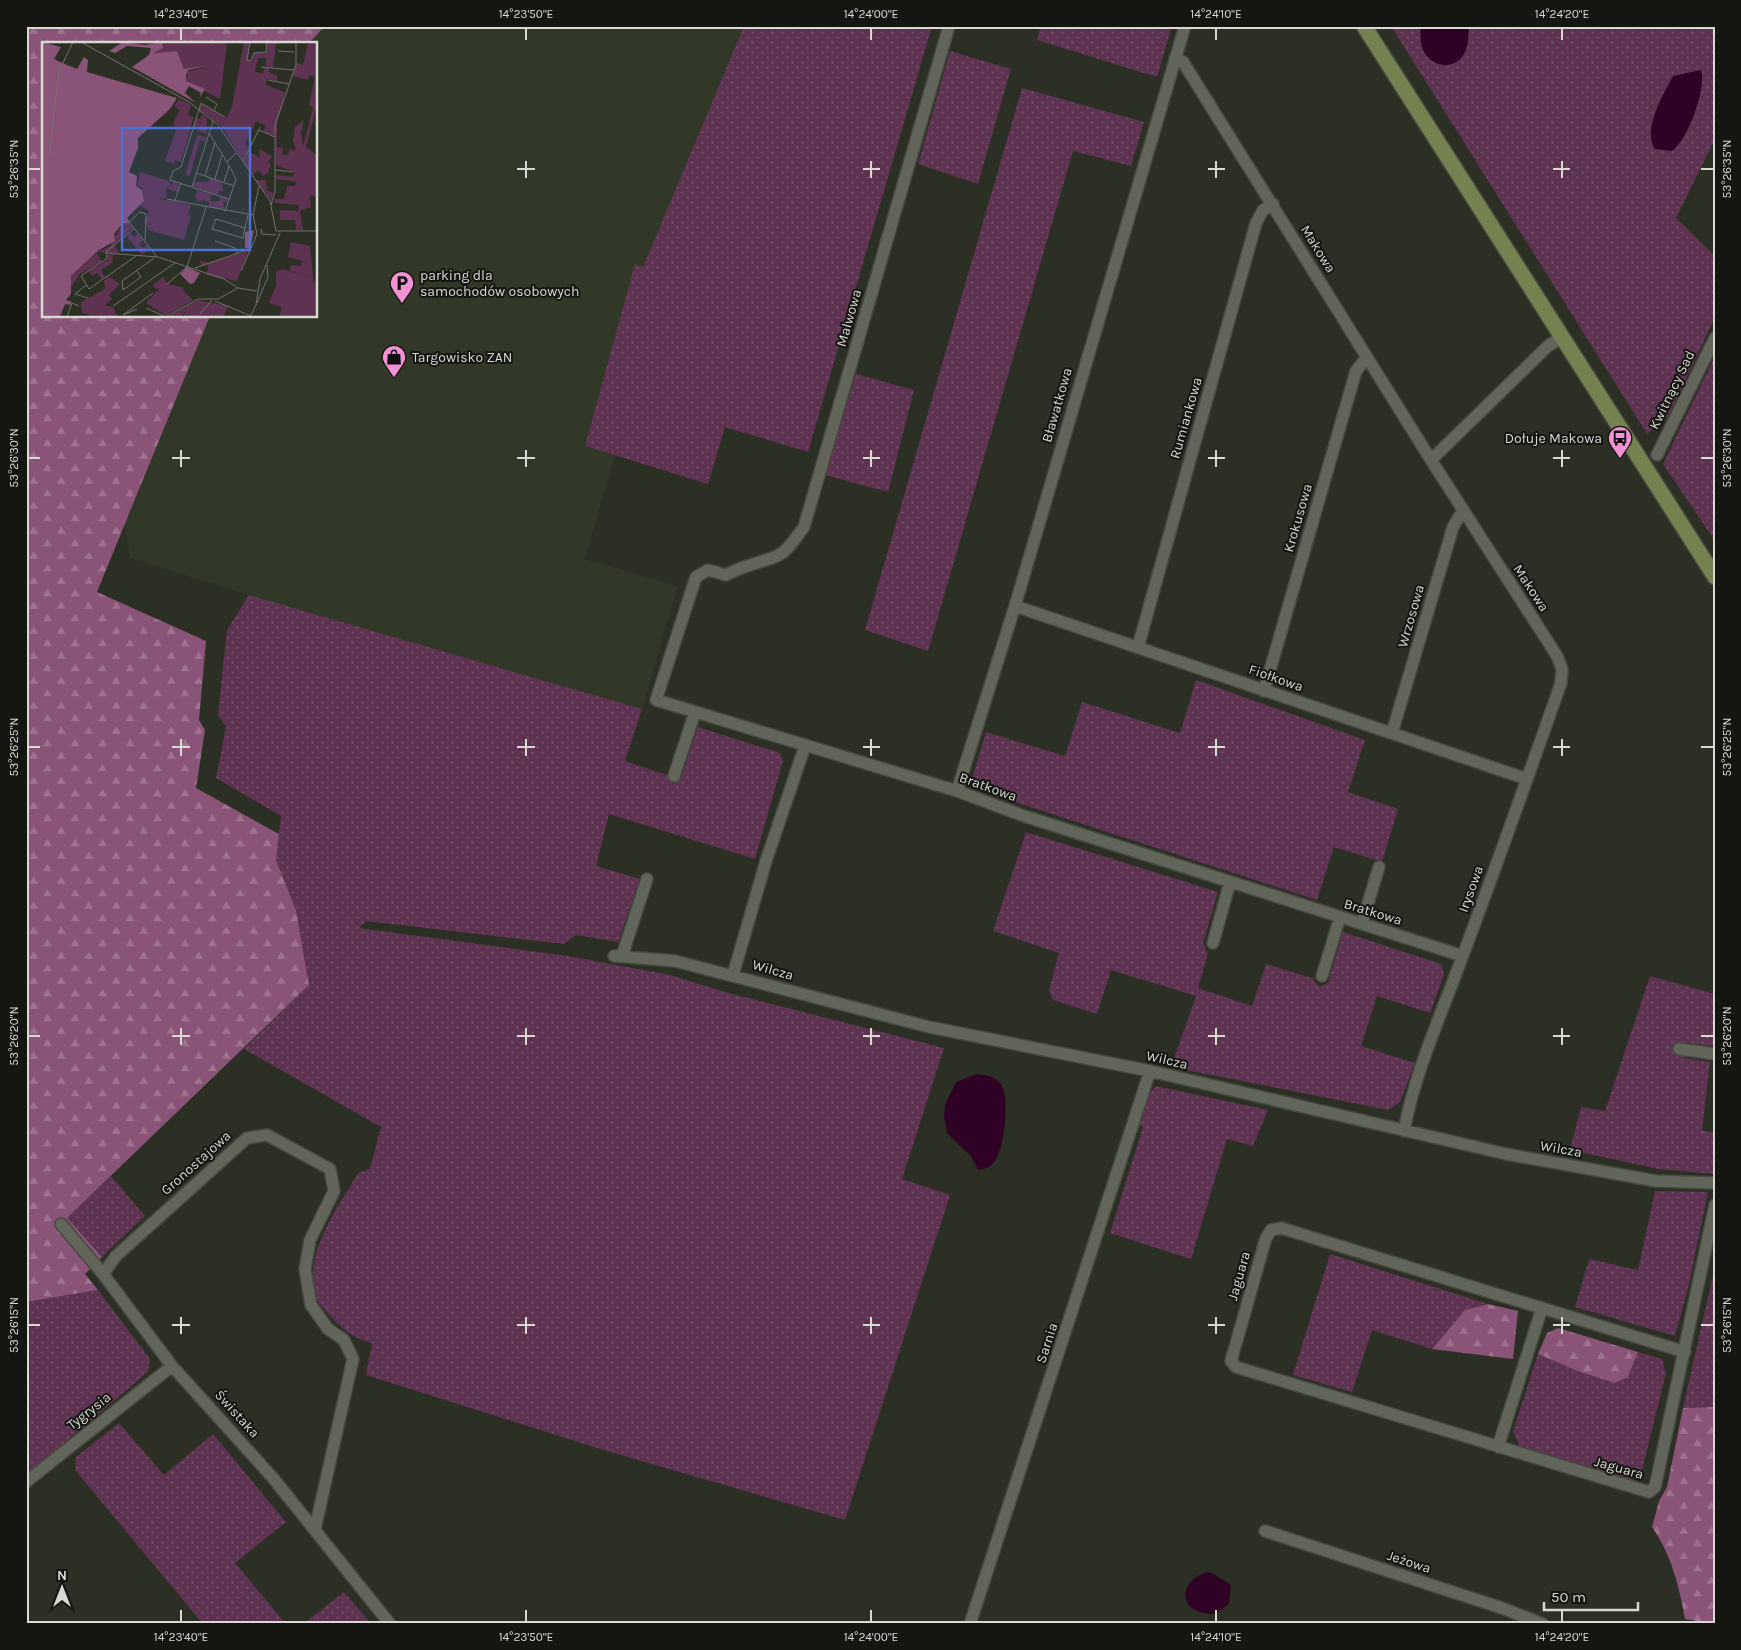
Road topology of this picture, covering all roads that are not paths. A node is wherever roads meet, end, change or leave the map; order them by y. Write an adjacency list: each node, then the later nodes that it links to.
1 (949, 26): 12 (street, Malwowa)
2 (1184, 26): 4 (street, Bławatkowa)
3 (1364, 26): 6 (main road)
4 (1175, 58): 5 (street, Makowa); 14 (street, Bławatkowa)
5 (1273, 204): 8 (street, Makowa); 15 (street, Rumiankowa)
6 (1562, 337): 10 (street); 13 (main road)
7 (1715, 338): 9 (street, Kwitnący Sad)
8 (1367, 357): 10 (street, Makowa); 17 (street, Krokusowa)
9 (1657, 455)
10 (1432, 460): 11 (street, Makowa)
11 (1463, 510): 16 (street, Makowa); 19 (street, Wrzosowa)
12 (726, 575): 18 (street, Bratkowa)
13 (1715, 578)
14 (1015, 606): 15 (street, Fiołkowa); 23 (street, Bławatkowa)
15 (1138, 647): 17 (street, Fiołkowa)
16 (1558, 656): 22 (street, Irysowa)
17 (1264, 690): 19 (street, Fiołkowa)
18 (695, 712): 20 (street, Bratkowa); 21 (street)
19 (1392, 733): 22 (street, Fiołkowa)
20 (805, 746): 23 (street, Bratkowa); 31 (street)
21 (674, 776)
22 (1527, 779): 30 (street, Irysowa)
23 (957, 791): 26 (street, Bratkowa)
24 (1379, 867): 28 (street)
25 (647, 879): 31 (street, Wilcza)
26 (1230, 882): 27 (street, Bratkowa); 29 (street)
27 (1340, 917): 28 (street, Bratkowa); 32 (street)
28 (1362, 923): 30 (street, Bratkowa)
29 (1212, 942)
30 (1463, 956): 36 (street, Irysowa)
31 (733, 975): 35 (street, Wilcza)
32 (1322, 976)
33 (1679, 1049): 34 (street)
34 (1715, 1054)
35 (1150, 1071): 36 (street, Wilcza); 49 (street, Sarnia)
36 (1404, 1132): 37 (street, Wilcza)
37 (1715, 1183)
38 (1715, 1205): 42 (street, Jaguara)
39 (61, 1224): 40 (street, Świstaka)
40 (103, 1274): 43 (street, Świstaka); 46 (street, Gronostajowa)
41 (1542, 1308): 42 (street, Jaguara); 44 (street); 44 (street, Jaguara)
42 (1685, 1352): 44 (street, Jaguara)
43 (172, 1366): 45 (street, Tygrysia); 46 (street, Świstaka)
44 (1498, 1447)
45 (26, 1482)
46 (315, 1529): 48 (street, Świstaka)
47 (1266, 1531): 50 (street, Jeżowa)
48 (390, 1624)
49 (970, 1624)
50 (1543, 1624)

